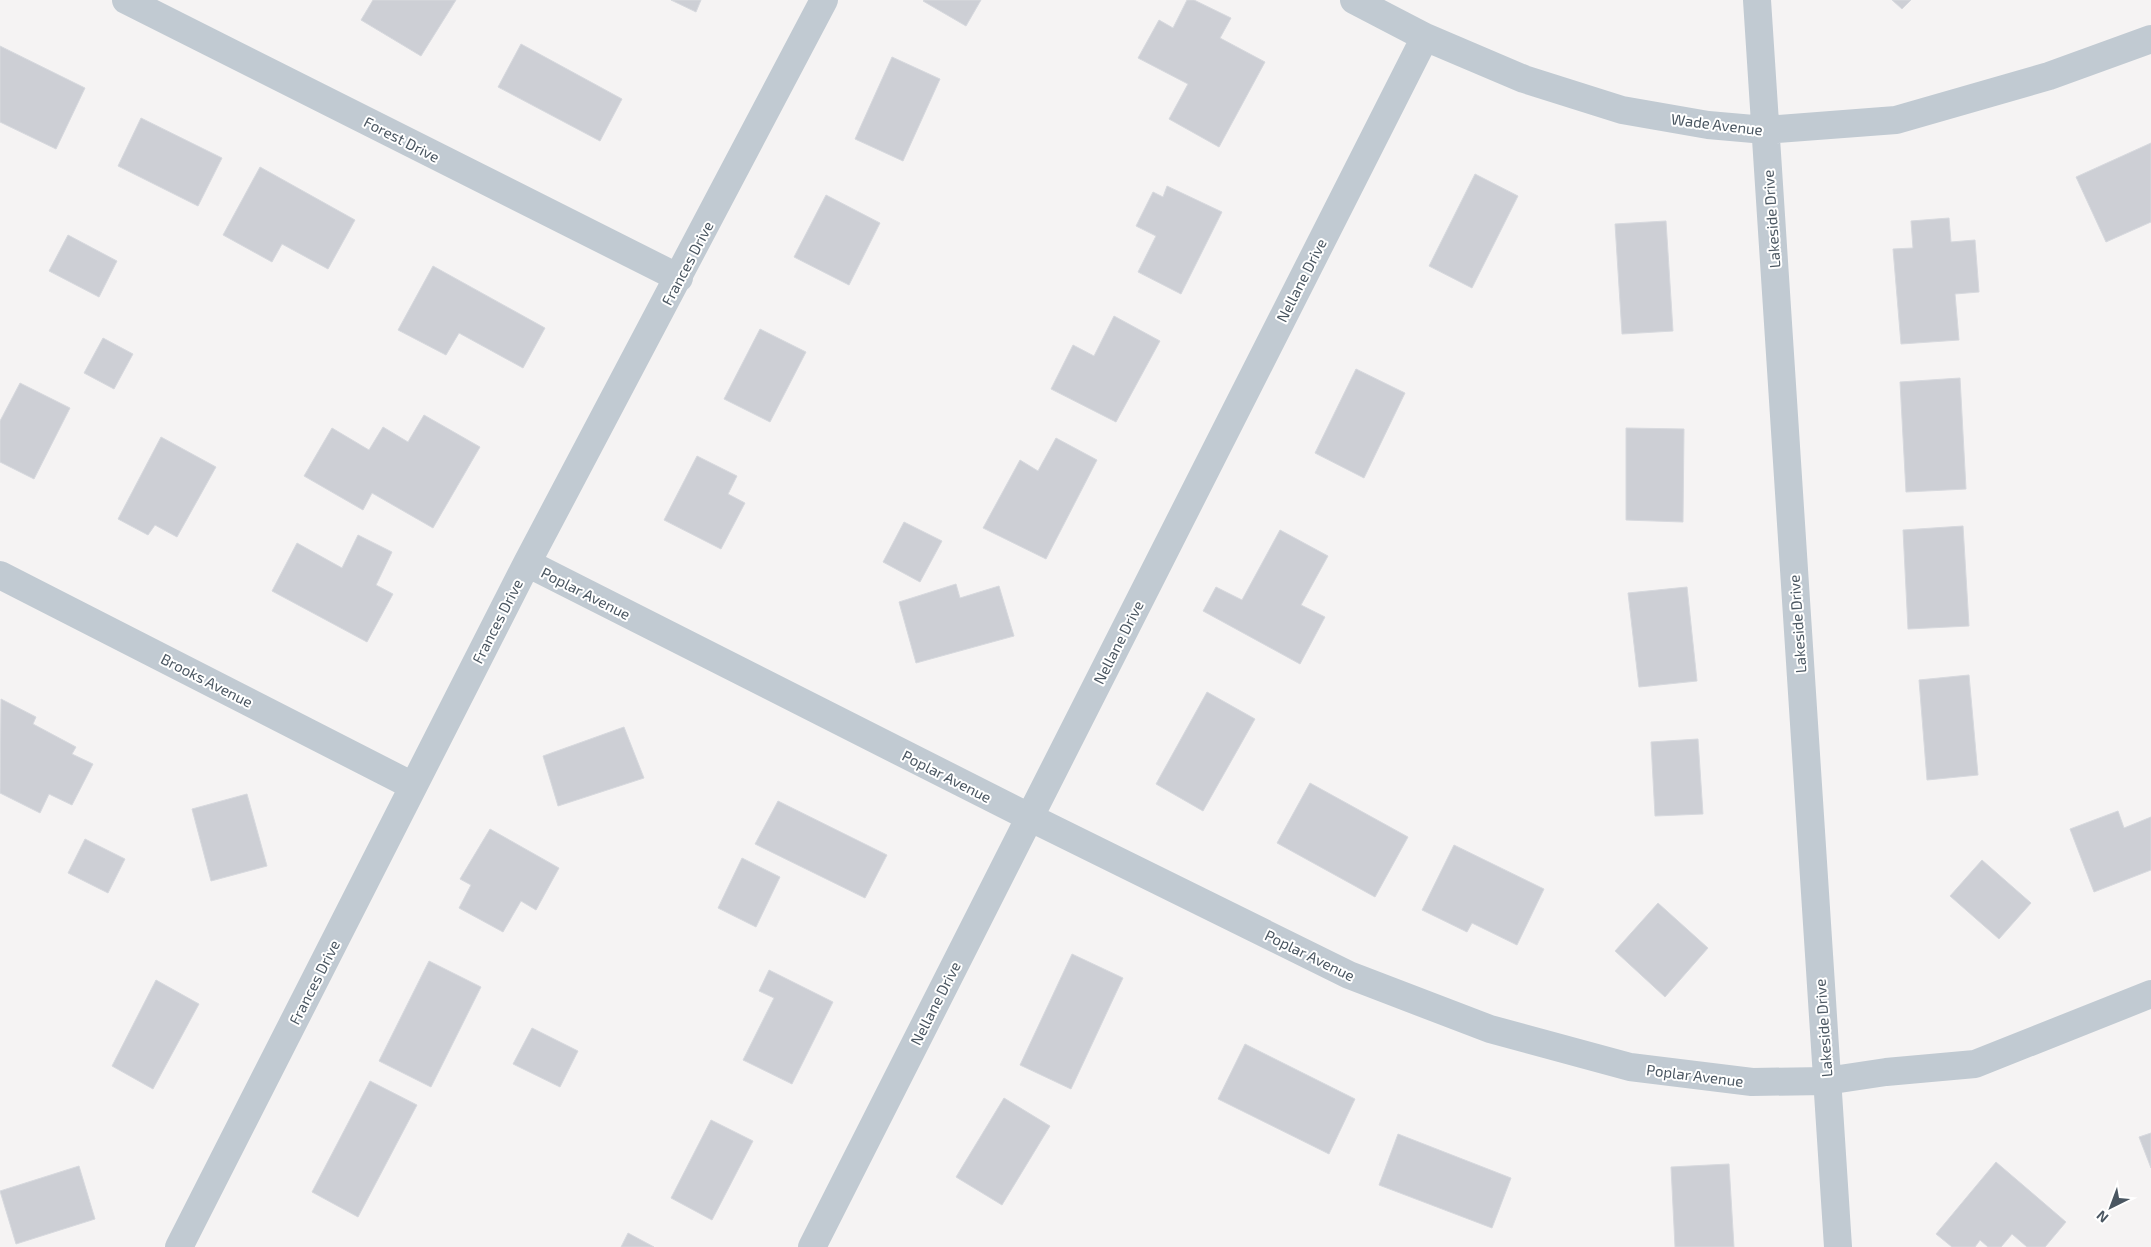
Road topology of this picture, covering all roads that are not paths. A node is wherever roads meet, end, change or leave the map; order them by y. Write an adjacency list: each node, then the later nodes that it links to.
1 (126, 0): 8 (street, Forest Drive)
2 (824, 0): 8 (street, Frances Drive)
3 (1354, 0): 5 (street, Wade Avenue)
4 (1757, 0): 7 (street, Lakeside Drive)
5 (1425, 37): 7 (street, Wade Avenue); 12 (street, Nellane Drive)
6 (2151, 39): 7 (street, Wade Avenue)
7 (1765, 130): 14 (street, Lakeside Drive)
8 (679, 278): 9 (street, Frances Drive)
9 (527, 563): 11 (street, Frances Drive); 12 (street, Poplar Avenue)
10 (0, 575): 11 (street, Brooks Avenue)
11 (414, 786): 15 (street, Frances Drive)
12 (1029, 817): 14 (street, Poplar Avenue); 16 (street, Nellane Drive)
13 (2151, 994): 14 (street, Poplar Avenue)
14 (1826, 1081): 17 (street, Lakeside Drive)
15 (179, 1247)
16 (812, 1247)
17 (1838, 1247)

